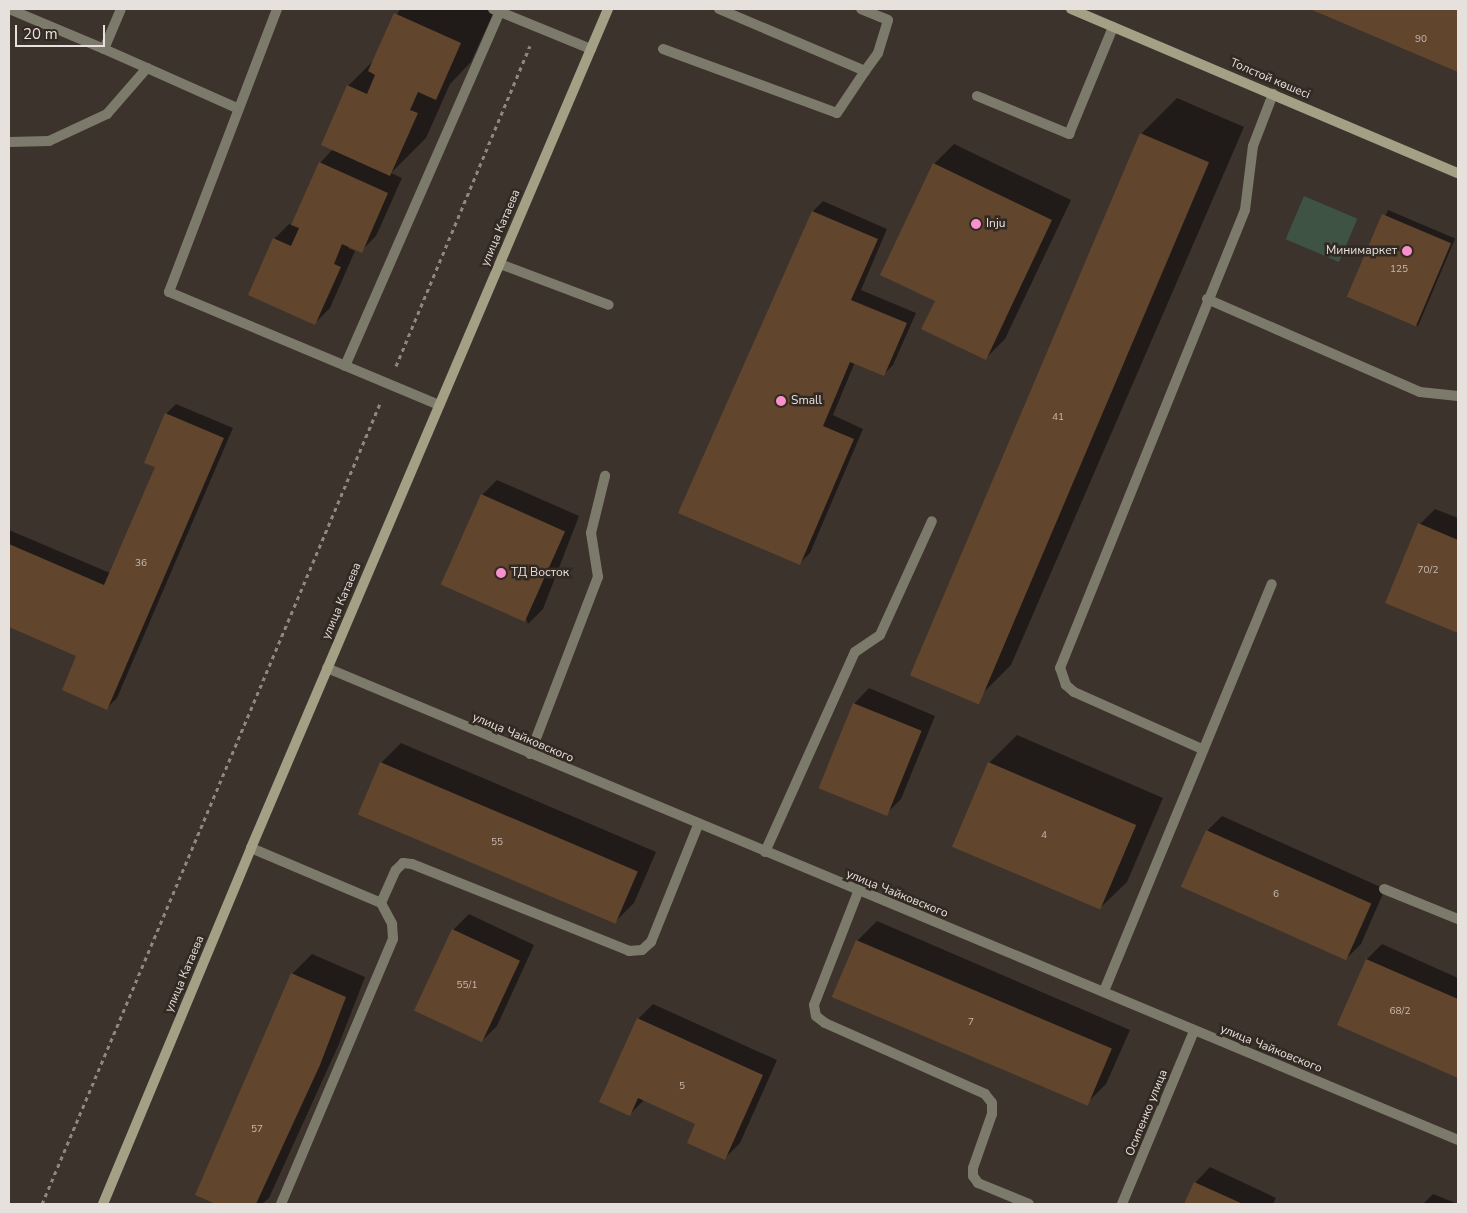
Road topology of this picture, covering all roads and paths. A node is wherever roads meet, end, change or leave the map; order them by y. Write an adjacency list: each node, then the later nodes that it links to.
1 (9, 9): 11 (street)
2 (121, 9): 11 (street)
3 (276, 9): 18 (street)
4 (608, 9): 12 (street, улица Катаева)
5 (719, 9): 15 (street)
6 (861, 9): 15 (street)
7 (1071, 9): 9 (street, Толстой көшесі)
8 (497, 10): 10 (street); 24 (street)
9 (1113, 26): 16 (street, Толстой көшесі); 17 (street)
10 (537, 28): 12 (street); 25 (path)
11 (104, 49): 14 (street)
12 (591, 49): 21 (street, улица Катаева)
13 (663, 49): 15 (street)
14 (148, 68): 18 (street); 19 (street)
15 (865, 71)
16 (1273, 94): 20 (street, Толстой көшесі); 22 (street)
17 (977, 96)
18 (237, 108): 24 (street)
19 (9, 142)
20 (1458, 173)
21 (500, 264): 23 (street); 27 (street, улица Катаева)
22 (1207, 300): 26 (street); 32 (street)
23 (609, 305)
24 (345, 366): 25 (street)
25 (388, 385): 27 (street); 44 (path)
26 (1458, 396)
27 (439, 405): 31 (street, улица Катаева)
28 (605, 476): 33 (street)
29 (932, 521): 36 (street)
30 (1272, 584): 32 (street)
31 (327, 668): 33 (street, улица Чайковского); 35 (street, улица Катаева)
32 (1202, 749): 41 (street)
33 (530, 754): 34 (street, улица Чайковского)
34 (698, 825): 36 (street, улица Чайковского); 39 (street)
35 (251, 848): 39 (street); 45 (street, улица Катаева)
36 (765, 852): 38 (street, улица Чайковского)
37 (1384, 889): 40 (street)
38 (858, 892): 41 (street, улица Чайковского); 47 (street)
39 (381, 903): 46 (street)
40 (1458, 919)
41 (1104, 991): 42 (street, улица Чайковского)
42 (1194, 1031): 43 (street, улица Чайковского); 48 (street, Осипенко улица)
43 (1458, 1140)
44 (42, 1204)
45 (104, 1204)
46 (282, 1204)
47 (1029, 1204)
48 (1122, 1204)

